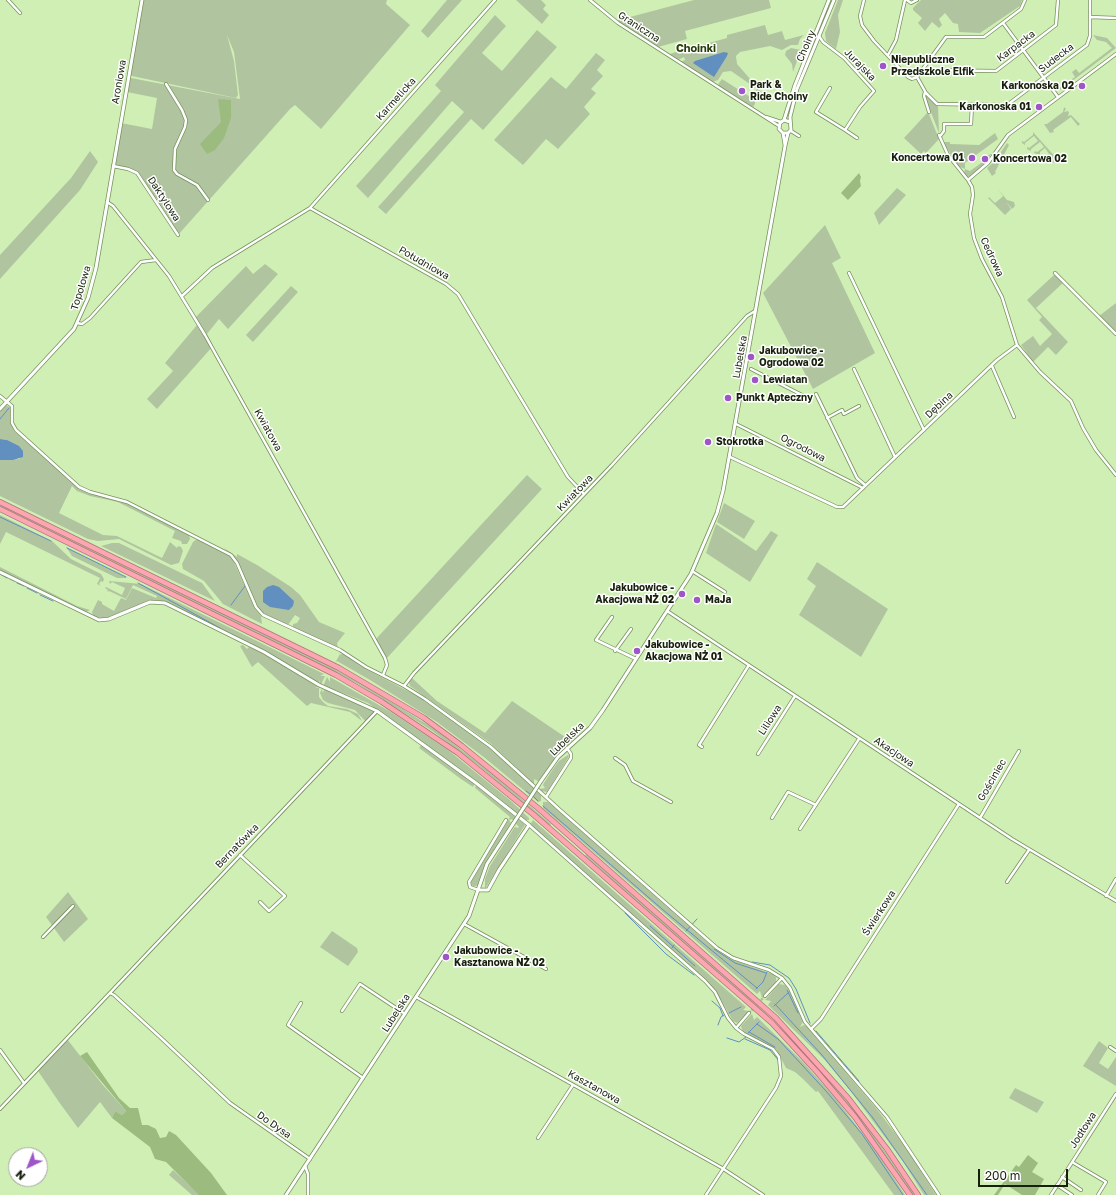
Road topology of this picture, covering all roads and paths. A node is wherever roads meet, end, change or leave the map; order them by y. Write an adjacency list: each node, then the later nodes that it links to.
1 (8, 0): 13 (street)
2 (142, 0): 45 (street, Aroniowa)
3 (495, 0): 49 (street, Karmelicka)
4 (590, 0): 34 (street, Graniczna)
5 (829, 0): 35 (street, Choiny)
6 (834, 0): 17 (street, Choiny)
7 (864, 0): 22 (street)
8 (906, 0): 9 (street); 22 (street)
9 (917, 0)
10 (1025, 0): 16 (street)
11 (1058, 0): 20 (street, Karpacka)
12 (1090, 0): 14 (street, Sudecka)
13 (20, 13)
14 (1090, 17): 15 (street); 27 (street, Sudecka)
15 (1116, 18)
16 (1003, 23): 20 (street); 23 (street)
17 (819, 36): 18 (street, Jurajska); 19 (street, Choiny)
18 (822, 42): 19 (street); 39 (street, Jurajska)
19 (816, 44): 37 (street, Choiny)
20 (1023, 50): 25 (street, Karpacka); 27 (street)
21 (1116, 54): 31 (street)
22 (888, 55): 26 (street)
23 (928, 63): 24 (street); 25 (street)
24 (924, 70): 25 (street, Karpacka); 26 (street)
25 (933, 70)
26 (918, 78): 30 (street, Sudecka)
27 (1044, 78): 31 (street); 32 (street, Sudecka)
28 (166, 84): 47 (street)
29 (830, 88): 39 (street)
30 (925, 92): 32 (street, Sudecka); 33 (street)
31 (1058, 98): 46 (street)
32 (972, 105): 46 (street, Cedrowa)
33 (930, 112)
34 (763, 116): 36 (street, Graniczna); 38 (street, Graniczna)
35 (784, 120): 36 (street); 37 (street)
36 (780, 122): 38 (street)
37 (790, 122): 40 (street)
38 (779, 126): 41 (street)
39 (845, 130): 43 (street)
40 (790, 132): 41 (street); 42 (street); 44 (street)
41 (783, 133): 44 (street)
42 (799, 136)
43 (857, 138)
44 (785, 146): 55 (street, Lubelska)
45 (113, 166): 48 (street, Topolowa); 50 (street, Daktylowa)
46 (968, 180): 58 (street, Cedrowa)
47 (208, 200)
48 (107, 202): 51 (street, Kwiatowa); 56 (street, Topolowa)
49 (310, 208): 54 (street); 76 (street, Południowa)
50 (178, 235)
51 (156, 260): 54 (street, Kwiatowa); 56 (street)
52 (848, 273): 71 (street)
53 (1056, 273): 57 (street)
54 (182, 296): 88 (street, Kwiatowa)
55 (756, 311): 70 (street, Lubelska); 76 (street, Kwiatowa)
56 (77, 323): 65 (street, Topolowa)
57 (1116, 334)
58 (1017, 344): 59 (street, Dębina); 74 (street)
59 (992, 366): 68 (street); 71 (street, Dębina)
60 (751, 368): 64 (street)
61 (854, 369): 73 (street)
62 (816, 394): 69 (street)
63 (0, 396): 65 (street)
64 (804, 396)
65 (7, 401): 67 (street, Topolowa); 88 (street)
66 (859, 406): 69 (street)
67 (0, 409)
68 (1014, 417)
69 (827, 418): 75 (street)
70 (736, 424): 72 (street, Lubelska); 75 (street, Ogrodowa)
71 (924, 430): 73 (street, Dębina)
72 (730, 457): 75 (street, Dębina); 79 (street, Lubelska)
73 (895, 457): 75 (street, Dębina)
74 (1116, 475)
75 (864, 487)
76 (584, 494): 89 (street, Kwiatowa)
77 (0, 502): 150 (highway)
78 (0, 508): 149 (highway)
79 (692, 571): 81 (street); 82 (street, Lubelska)
80 (0, 572): 91 (street)
81 (725, 592)
82 (667, 611): 86 (street, Lubelska); 87 (street, Akacjowa)
83 (612, 616): 85 (street)
84 (631, 629): 85 (street)
85 (616, 651): 86 (street)
86 (636, 659): 94 (street, Lubelska)
87 (749, 665): 90 (street, Akacjowa); 93 (street)
88 (384, 675): 89 (street)
89 (404, 686): 98 (street)
90 (795, 696): 92 (street, Akacjowa); 96 (street, Liliowa)
91 (377, 711): 105 (street); 108 (street, Bernatówka)
92 (859, 739): 100 (street, Akacjowa); 101 (street)
93 (702, 747)
94 (567, 748): 98 (street); 111 (street, Lubelska, bridge)
95 (1019, 751): 103 (street, Gościniec)
96 (758, 754)
97 (615, 758): 99 (street)
98 (546, 797): 119 (street)
99 (671, 802)
100 (959, 804): 103 (street, Akacjowa); 128 (street, Świerkowa)
101 (816, 805): 102 (street); 106 (street)
102 (772, 818)
103 (980, 818): 107 (street, Akacjowa)
104 (506, 820): 111 (street)
105 (529, 825): 111 (street); 127 (street)
106 (800, 829)
107 (1029, 850): 110 (street); 112 (street, Akacjowa)
108 (240, 855): 114 (street); 120 (street, Bernatówka)
109 (1116, 879): 112 (street)
110 (1007, 882)
111 (478, 890): 116 (street, Lubelska)
112 (1106, 896): 113 (street, Akacjowa)
113 (1116, 901)
114 (260, 902)
115 (73, 906): 117 (street)
116 (464, 924): 118 (street); 122 (street, Lubelska)
117 (43, 937)
118 (546, 969)
119 (782, 978): 121 (street); 128 (street)
120 (110, 993): 133 (street, Bernatówka); 138 (street, Do Dysa)
121 (765, 996)
122 (416, 997): 126 (street, Lubelska); 134 (street, Kasztanowa)
123 (301, 1003): 132 (street)
124 (342, 1011): 126 (street)
125 (749, 1013): 127 (street)
126 (405, 1014): 132 (street, Lubelska)
127 (736, 1028): 141 (street)
128 (811, 1029): 151 (street)
129 (1110, 1047): 131 (street)
130 (0, 1050): 133 (street)
131 (1116, 1051)
132 (363, 1078): 138 (street, Lubelska)
133 (24, 1083): 136 (street, Bernatówka)
134 (573, 1085): 137 (street); 141 (street, Kasztanowa)
135 (1116, 1094): 139 (street, Jodłowa)
136 (0, 1109)
137 (538, 1138)
138 (310, 1159): 140 (street, Lubelska)
139 (1072, 1162): 142 (street, Jodłowa); 154 (street)
140 (305, 1166): 145 (street, Lubelska); 146 (street)
141 (722, 1168): 147 (street); 148 (street, Kasztanowa)
142 (1062, 1177): 143 (street, Jodłowa); 144 (street)
143 (1057, 1186): 152 (street, Jodłowa); 153 (street)
144 (1081, 1190)
145 (286, 1195)
146 (308, 1195)
147 (706, 1195)
148 (763, 1195)
149 (910, 1195)
150 (918, 1195)
151 (939, 1195)
152 (1051, 1195)
153 (1072, 1195)
154 (1098, 1195)

